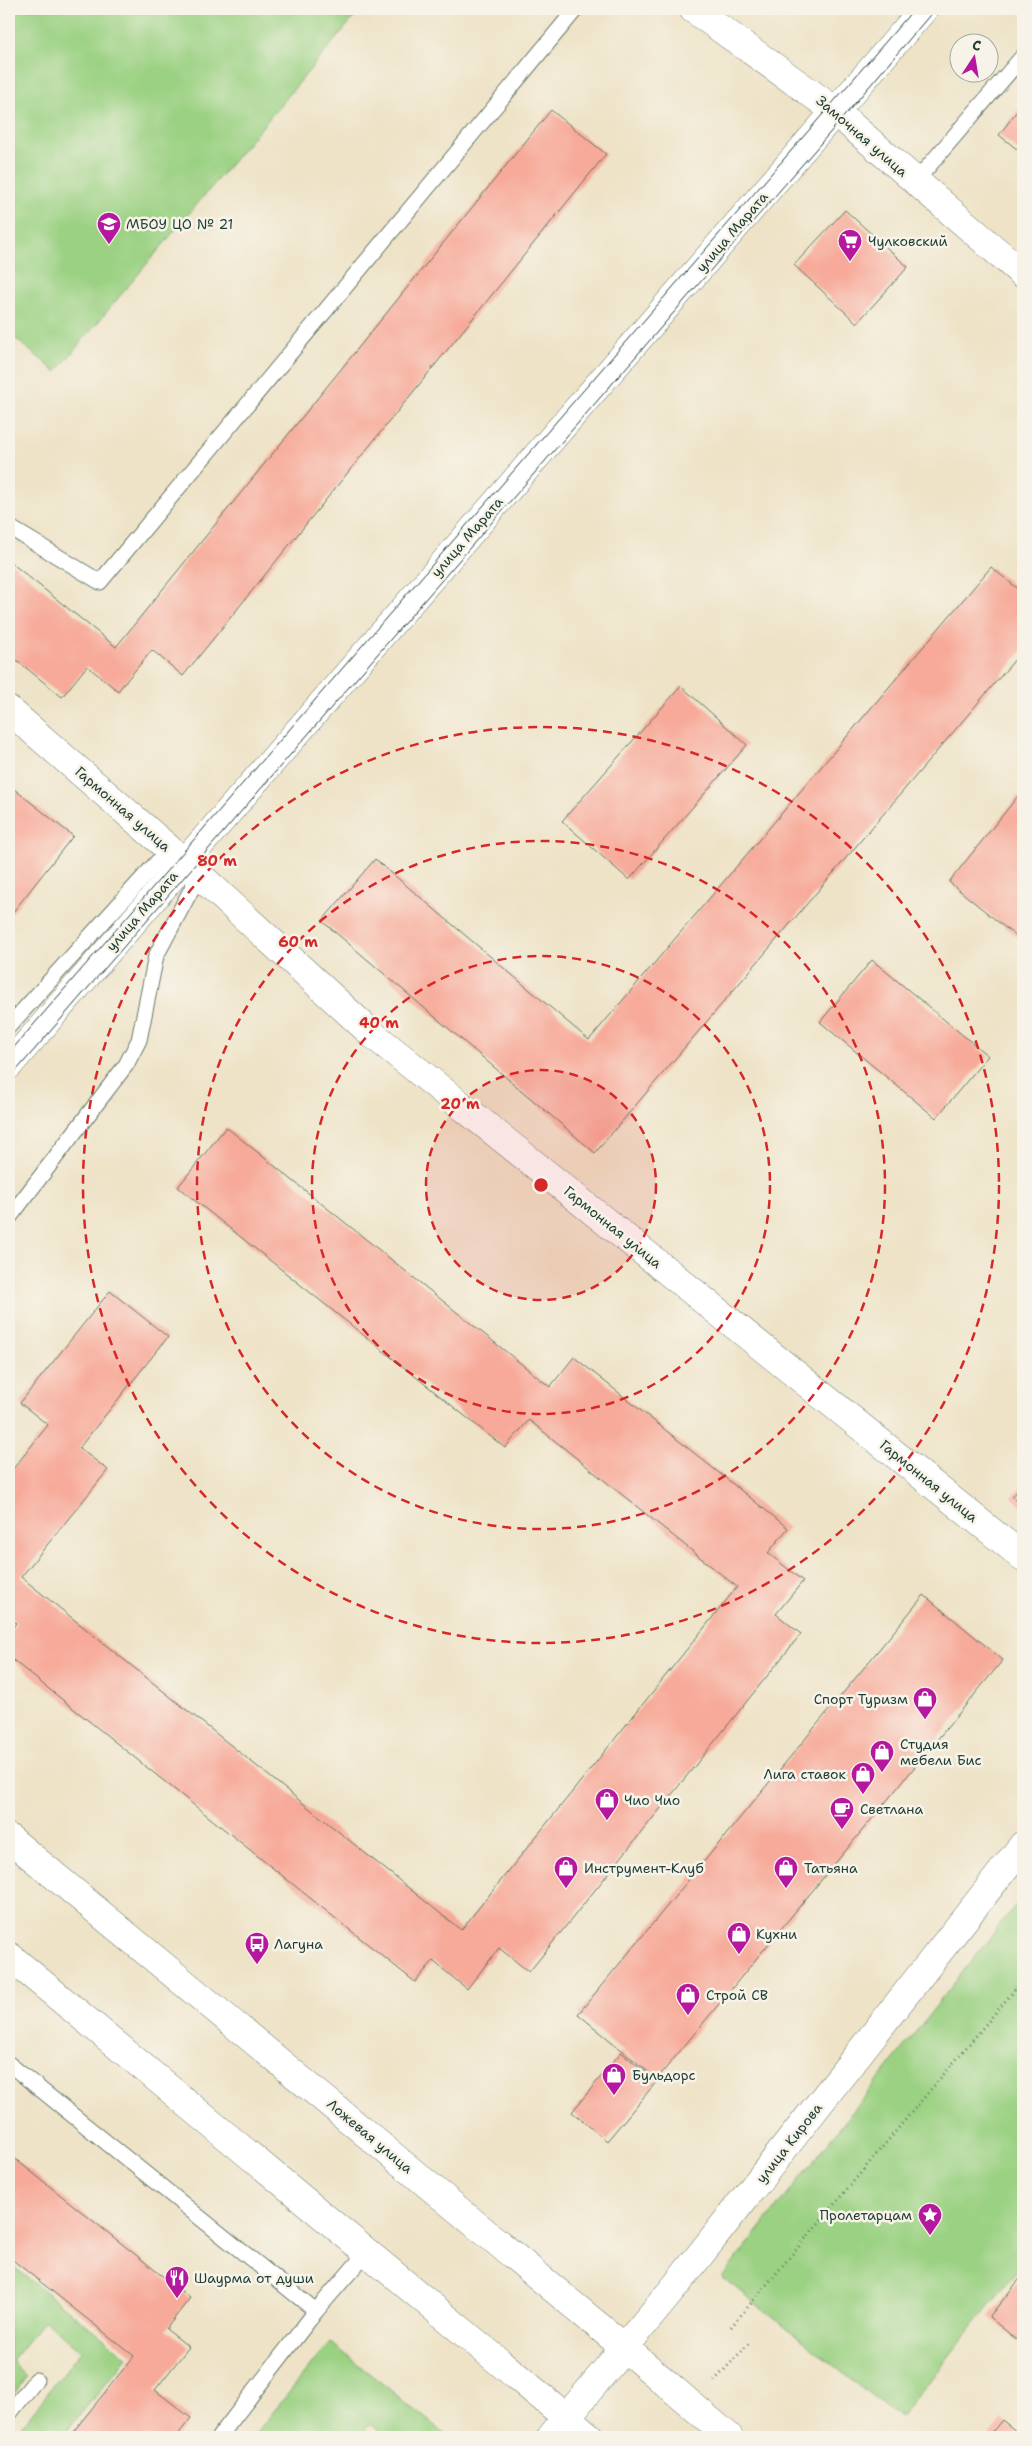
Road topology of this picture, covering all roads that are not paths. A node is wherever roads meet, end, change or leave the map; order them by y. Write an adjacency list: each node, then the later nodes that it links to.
1 (576, 9): 8 (lane)
2 (693, 9): 5 (street, Замочная улица)
3 (924, 9): 5 (street, улица Марата)
4 (1023, 56): 6 (lane)
5 (836, 112): 6 (street, Замочная улица); 10 (street, улица Марата)
6 (915, 182): 7 (street, Замочная улица)
7 (1023, 274)
8 (9, 527)
9 (9, 710): 10 (street, Гармонная улица)
10 (184, 862): 11 (lane); 12 (street, улица Марата); 13 (lane); 14 (street, Гармонная улица)
11 (9, 1026)
12 (9, 1066)
13 (9, 1218)
14 (1023, 1557)
15 (9, 1838): 21 (street, Ложевая улица)
16 (1023, 1846): 21 (street, улица Кирова)
17 (9, 1956): 19 (street)
18 (9, 2064): 20 (lane)
19 (366, 2253): 20 (lane); 24 (street)
20 (316, 2311): 25 (lane)
21 (625, 2348): 24 (street, улица Кирова); 27 (street, Ложевая улица)
22 (36, 2380): 23 (lane)
23 (9, 2414)
24 (558, 2428): 26 (street)
25 (219, 2437)
26 (590, 2437)
27 (729, 2437)

